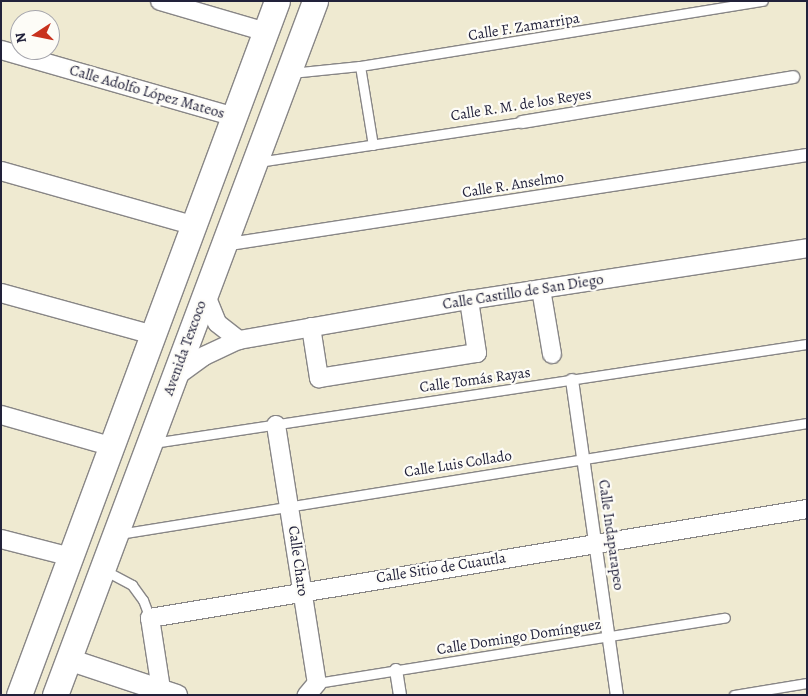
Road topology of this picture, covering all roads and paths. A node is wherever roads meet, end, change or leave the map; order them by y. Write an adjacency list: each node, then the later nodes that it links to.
1 (160, 1): 5 (street)
2 (277, 1): 5 (main road)
3 (315, 1): 8 (main road, Avenida Texcoco)
4 (763, 1): 7 (lane, Calle F. Zamarripa)
5 (266, 32): 10 (main road)
6 (1, 50): 10 (street, Calle Adolfo López Mateos)
7 (360, 66): 8 (lane, Calle F. Zamarripa); 12 (lane)
8 (288, 73): 14 (main road, Avenida Texcoco)
9 (793, 77): 11 (street, Calle R. M. de los Reyes)
10 (236, 117): 16 (main road)
11 (522, 122): 12 (lane, Calle R. M. de los Reyes)
12 (373, 145): 14 (lane, Calle R. M. de los Reyes)
13 (807, 155): 17 (street, Calle R. Anselmo)
14 (254, 162): 17 (main road, Avenida Texcoco)
15 (1, 171): 16 (street)
16 (195, 226): 24 (main road)
17 (223, 245): 21 (main road, Avenida Texcoco)
18 (807, 248): 19 (street, Calle Castillo de San Diego)
19 (542, 289): 22 (street, Calle Castillo de San Diego); 27 (street)
20 (1, 293): 24 (street)
21 (205, 293): 25 (street); 28 (main road, Avenida Texcoco)
22 (469, 300): 23 (street, Calle Castillo de San Diego); 23 (street)
23 (311, 327): 25 (street, Calle Castillo de San Diego)
24 (153, 335): 34 (main road)
25 (239, 340): 28 (street, Calle Castillo de San Diego)
26 (807, 344): 29 (lane, Calle Tomás Rayas)
27 (552, 354)
28 (174, 378): 33 (main road, Avenida Texcoco)
29 (572, 380): 32 (lane, Calle Tomás Rayas); 35 (street, Calle Indaparapeo)
30 (1, 415): 34 (street)
31 (807, 423): 35 (lane, Calle Luis Collado)
32 (276, 425): 33 (lane, Calle Tomás Rayas); 36 (street, Calle Charo)
33 (148, 444): 38 (main road, Avenida Texcoco)
34 (113, 447): 41 (main road)
35 (583, 457): 36 (lane, Calle Luis Collado); 40 (street, Calle Indaparapeo)
36 (290, 506): 38 (lane, Calle Luis Collado); 43 (street, Calle Charo)
37 (807, 509): 40 (street, Calle Sitio de Cuautla)
38 (114, 534): 42 (main road, Avenida Texcoco)
39 (1, 539): 41 (street)
40 (596, 543): 43 (street, Calle Sitio de Cuautla); 46 (street, Calle Indaparapeo)
41 (71, 557): 52 (main road)
42 (100, 568): 44 (lane); 47 (main road, Avenida Texcoco)
43 (302, 591): 44 (street, Calle Sitio de Cuautla); 50 (street, Calle Charo)
44 (150, 618): 51 (street)
45 (725, 618): 46 (lane, Calle Domingo Domínguez)
46 (609, 637): 48 (lane, Calle Domingo Domínguez); 55 (street, Calle Indaparapeo)
47 (68, 659): 51 (street); 53 (main road, Avenida Texcoco)
48 (396, 670): 50 (lane, Calle Domingo Domínguez); 54 (street)
49 (807, 683): 56 (lane)
50 (312, 689)
51 (168, 692)
52 (19, 695)
53 (55, 695)
54 (400, 695)
55 (617, 695)
56 (734, 695)

